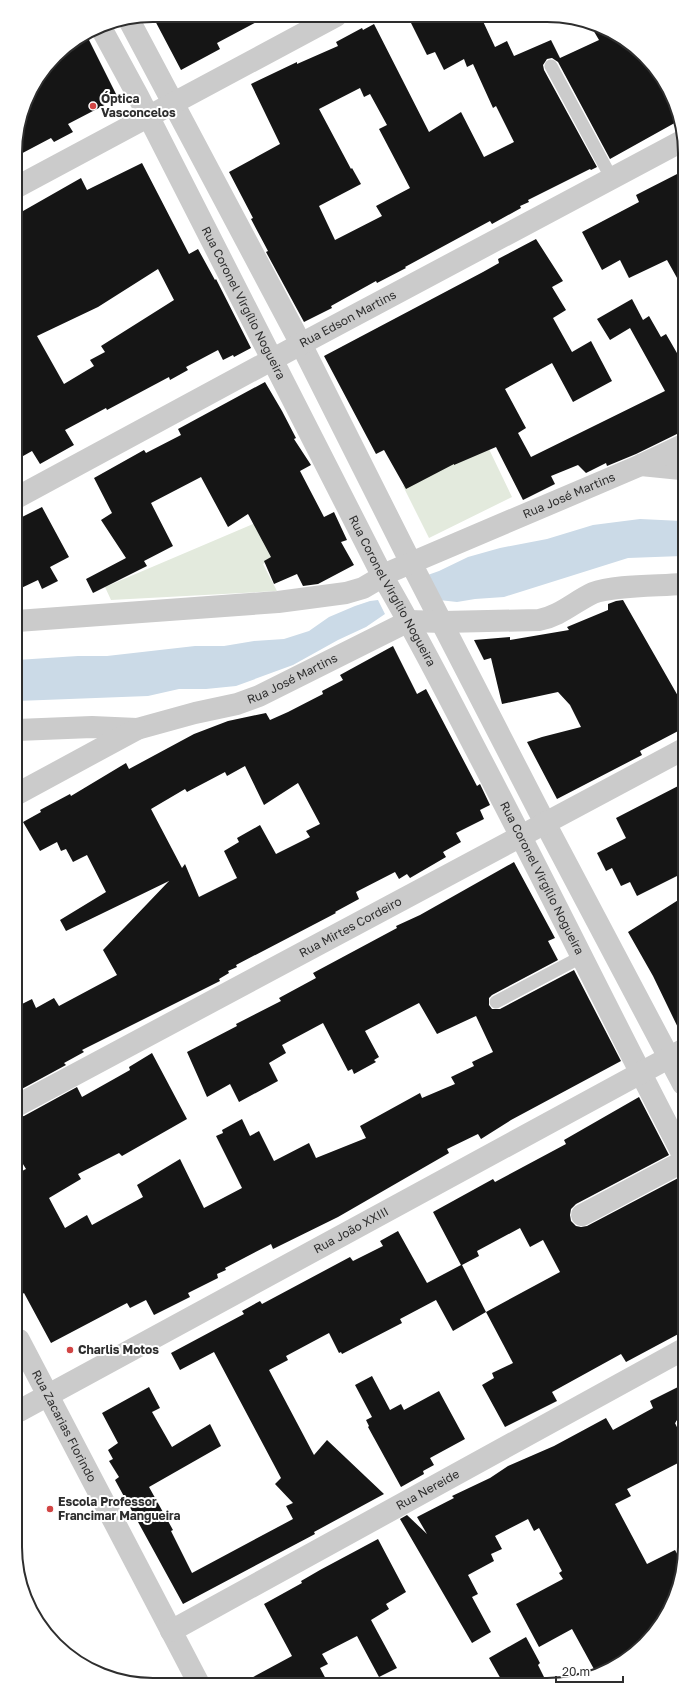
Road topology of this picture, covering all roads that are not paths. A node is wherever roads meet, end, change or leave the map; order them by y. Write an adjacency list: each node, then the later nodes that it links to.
1 (325, 22): 5 (street)
2 (131, 24): 5 (street)
3 (103, 32): 6 (street, Rua Coronel Virgílio Nogueira)
4 (551, 66): 8 (lane)
5 (173, 103): 6 (street); 10 (street)
6 (148, 117): 9 (street); 11 (street, Rua Coronel Virgílio Nogueira)
7 (677, 143): 8 (street, Rua Edson Martins)
8 (612, 179): 10 (street, Rua Edson Martins)
9 (22, 184)
10 (301, 344): 11 (street, Rua Edson Martins); 16 (street)
11 (273, 360): 15 (street, Rua Edson Martins); 17 (street, Rua Coronel Virgílio Nogueira)
12 (678, 447): 13 (street, Rua José Martins)
13 (641, 465): 14 (street); 16 (street, Rua José Martins)
14 (678, 469)
15 (22, 495)
16 (411, 563): 17 (street, Rua José Martins); 21 (street)
17 (383, 577): 19 (street, Rua José Martins); 20 (street, Rua Coronel Virgílio Nogueira)
18 (678, 584): 21 (street, Rua José Martins)
19 (22, 621)
20 (409, 621): 21 (street, Rua José Martins); 22 (street, Rua José Martins); 27 (street, Rua Coronel Virgílio Nogueira)
21 (443, 622): 26 (street)
22 (137, 729): 23 (street, Rua José Martins); 25 (street, Rua José Martins)
23 (22, 730)
24 (678, 752): 26 (street, Rua Mirtes Cordeiro)
25 (22, 791)
26 (545, 822): 27 (street, Rua Mirtes Cordeiro); 30 (street)
27 (521, 836): 28 (street, Rua Coronel Virgílio Nogueira); 32 (street, Rua Mirtes Cordeiro)
28 (581, 957): 29 (lane); 31 (street, Rua Coronel Virgílio Nogueira)
29 (496, 1002)
30 (676, 1054): 31 (street, Rua João XXIII)
31 (640, 1073): 33 (street, Rua Coronel Virgílio Nogueira); 38 (street, Rua João XXIII)
32 (22, 1103)
33 (678, 1146)
34 (678, 1164): 35 (street)
35 (582, 1215)
36 (22, 1346): 38 (street, Rua Zacarias Florindo)
37 (678, 1352): 40 (street, Rua Nereide)
38 (49, 1396): 39 (street, Rua João XXIII); 40 (street, Rua Zacarias Florindo)
39 (22, 1410)
40 (171, 1631): 41 (street, Rua Zacarias Florindo)
41 (196, 1678)

